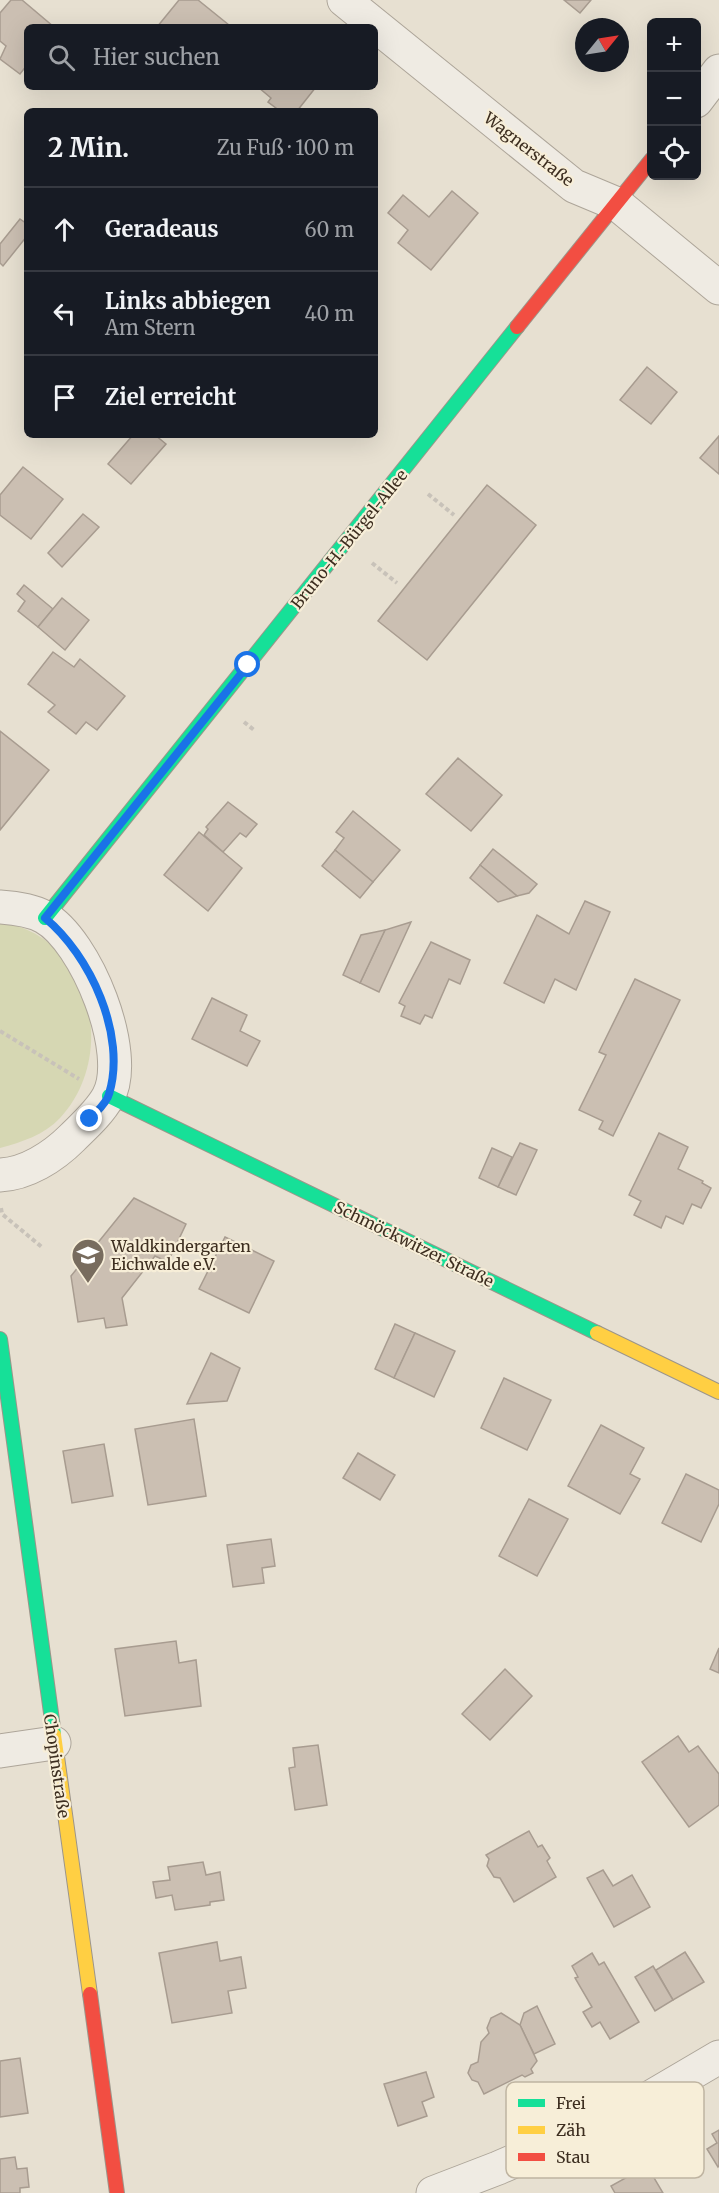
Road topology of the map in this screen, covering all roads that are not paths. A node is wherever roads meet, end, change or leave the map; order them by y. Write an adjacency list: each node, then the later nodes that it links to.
1 (344, 0): 2 (street, Wagnerstraße)
2 (374, 24)
3 (378, 27): 7 (street, Wagnerstraße)
4 (719, 71): 5 (street)
5 (701, 94)
6 (647, 164): 7 (street, Bruno-H.-Bürgel-Allee)
7 (617, 204): 8 (street, Wagnerstraße); 10 (street, Bruno-H.-Bürgel-Allee)
8 (719, 288)
9 (0, 907): 10 (street)
10 (45, 918): 11 (street)
11 (109, 1096): 12 (street); 14 (street, Schmöckwitzer Straße)
12 (0, 1175)
13 (0, 1339): 15 (street, Chopinstraße)
14 (719, 1392)
15 (54, 1743): 16 (street); 20 (street, Chopinstraße)
16 (0, 1751)
17 (719, 2057): 18 (street)
18 (676, 2082)
19 (506, 2165): 21 (street)
20 (117, 2193)
21 (433, 2193)

